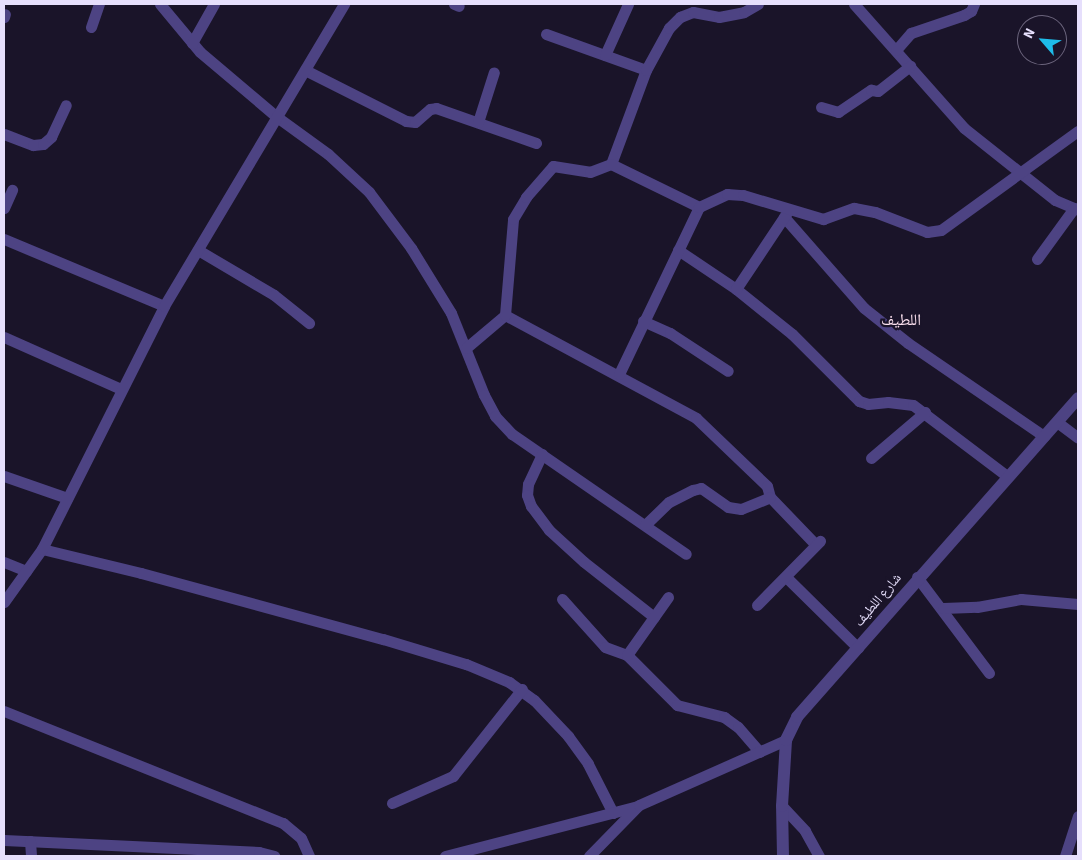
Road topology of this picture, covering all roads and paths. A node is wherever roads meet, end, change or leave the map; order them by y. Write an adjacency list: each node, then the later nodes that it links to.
1 (99, 4): 9 (street)
2 (160, 4): 11 (street)
3 (214, 4): 11 (street)
4 (344, 4): 15 (street)
5 (628, 4): 13 (street)
6 (758, 4): 16 (street)
7 (854, 4): 12 (street)
8 (974, 4): 12 (street)
9 (91, 27)
10 (546, 34): 13 (street)
11 (192, 43): 20 (street)
12 (896, 50): 14 (street)
13 (605, 55): 16 (street)
14 (910, 66): 19 (street); 26 (street)
15 (305, 70): 20 (street); 21 (street)
16 (646, 70): 25 (street)
17 (494, 72): 21 (street)
18 (66, 105): 23 (street)
19 (820, 106)
20 (277, 117): 33 (street); 42 (street)
21 (478, 122): 24 (street)
22 (1078, 131): 26 (street)
23 (4, 134)
24 (536, 143)
25 (611, 164): 28 (street); 38 (street)
26 (1022, 174): 30 (street); 31 (street)
27 (12, 190): 29 (street)
28 (699, 207): 31 (street); 34 (street)
29 (4, 208)
30 (1076, 209): 35 (street)
31 (787, 213): 36 (street); 49 (street)
32 (4, 239): 37 (street)
33 (198, 250): 37 (street); 40 (street)
34 (678, 250): 36 (street); 39 (street)
35 (1037, 259)
36 (736, 289): 47 (street)
37 (164, 306): 45 (street)
38 (506, 315): 42 (street); 44 (street)
39 (643, 320): 43 (street); 44 (street)
40 (309, 323)
41 (4, 337): 45 (street)
42 (466, 348): 51 (street)
43 (728, 371)
44 (619, 374): 55 (street)
45 (121, 389): 56 (street)
46 (1078, 398): 48 (street, شارع اللطيف)
47 (925, 412): 52 (street); 54 (street)
48 (1057, 422): 49 (street, شارع اللطيف); 50 (street)
49 (1044, 436): 54 (street, شارع اللطيف)
50 (1078, 438)
51 (542, 454): 57 (street); 70 (street)
52 (871, 458)
53 (4, 476): 56 (street)
54 (1007, 476): 63 (street, شارع اللطيف)
55 (770, 497): 57 (street); 62 (street)
56 (67, 498): 58 (street)
57 (645, 525): 59 (street)
58 (42, 550): 61 (street); 74 (street)
59 (686, 554)
60 (4, 562): 61 (street)
61 (26, 571): 66 (street)
62 (786, 576): 68 (street); 71 (street)
63 (918, 577): 69 (street); 71 (street, شارع اللطيف)
64 (668, 597): 70 (street)
65 (562, 599): 72 (street)
66 (4, 602)
67 (1078, 604): 69 (street)
68 (758, 605)
69 (943, 608): 73 (street)
70 (654, 617): 72 (street)
71 (858, 648): 76 (street, شارع اللطيف)
72 (627, 655): 77 (street)
73 (989, 673)
74 (522, 689): 78 (street); 81 (street)
75 (4, 711): 87 (street)
76 (786, 740): 77 (street); 80 (street, شارع اللطيف)
77 (760, 752): 79 (street)
78 (392, 803)
79 (639, 805): 81 (street); 89 (street)
80 (782, 806): 90 (street, شارع اللطيف); 91 (street)
81 (613, 813): 88 (street)
82 (1078, 816): 92 (street)
83 (4, 840): 84 (street)
84 (30, 841): 85 (street); 86 (street)
85 (31, 856)
86 (274, 856)
87 (309, 856)
88 (445, 856)
89 (590, 856)
90 (783, 856)
91 (819, 856)
92 (1065, 856)

